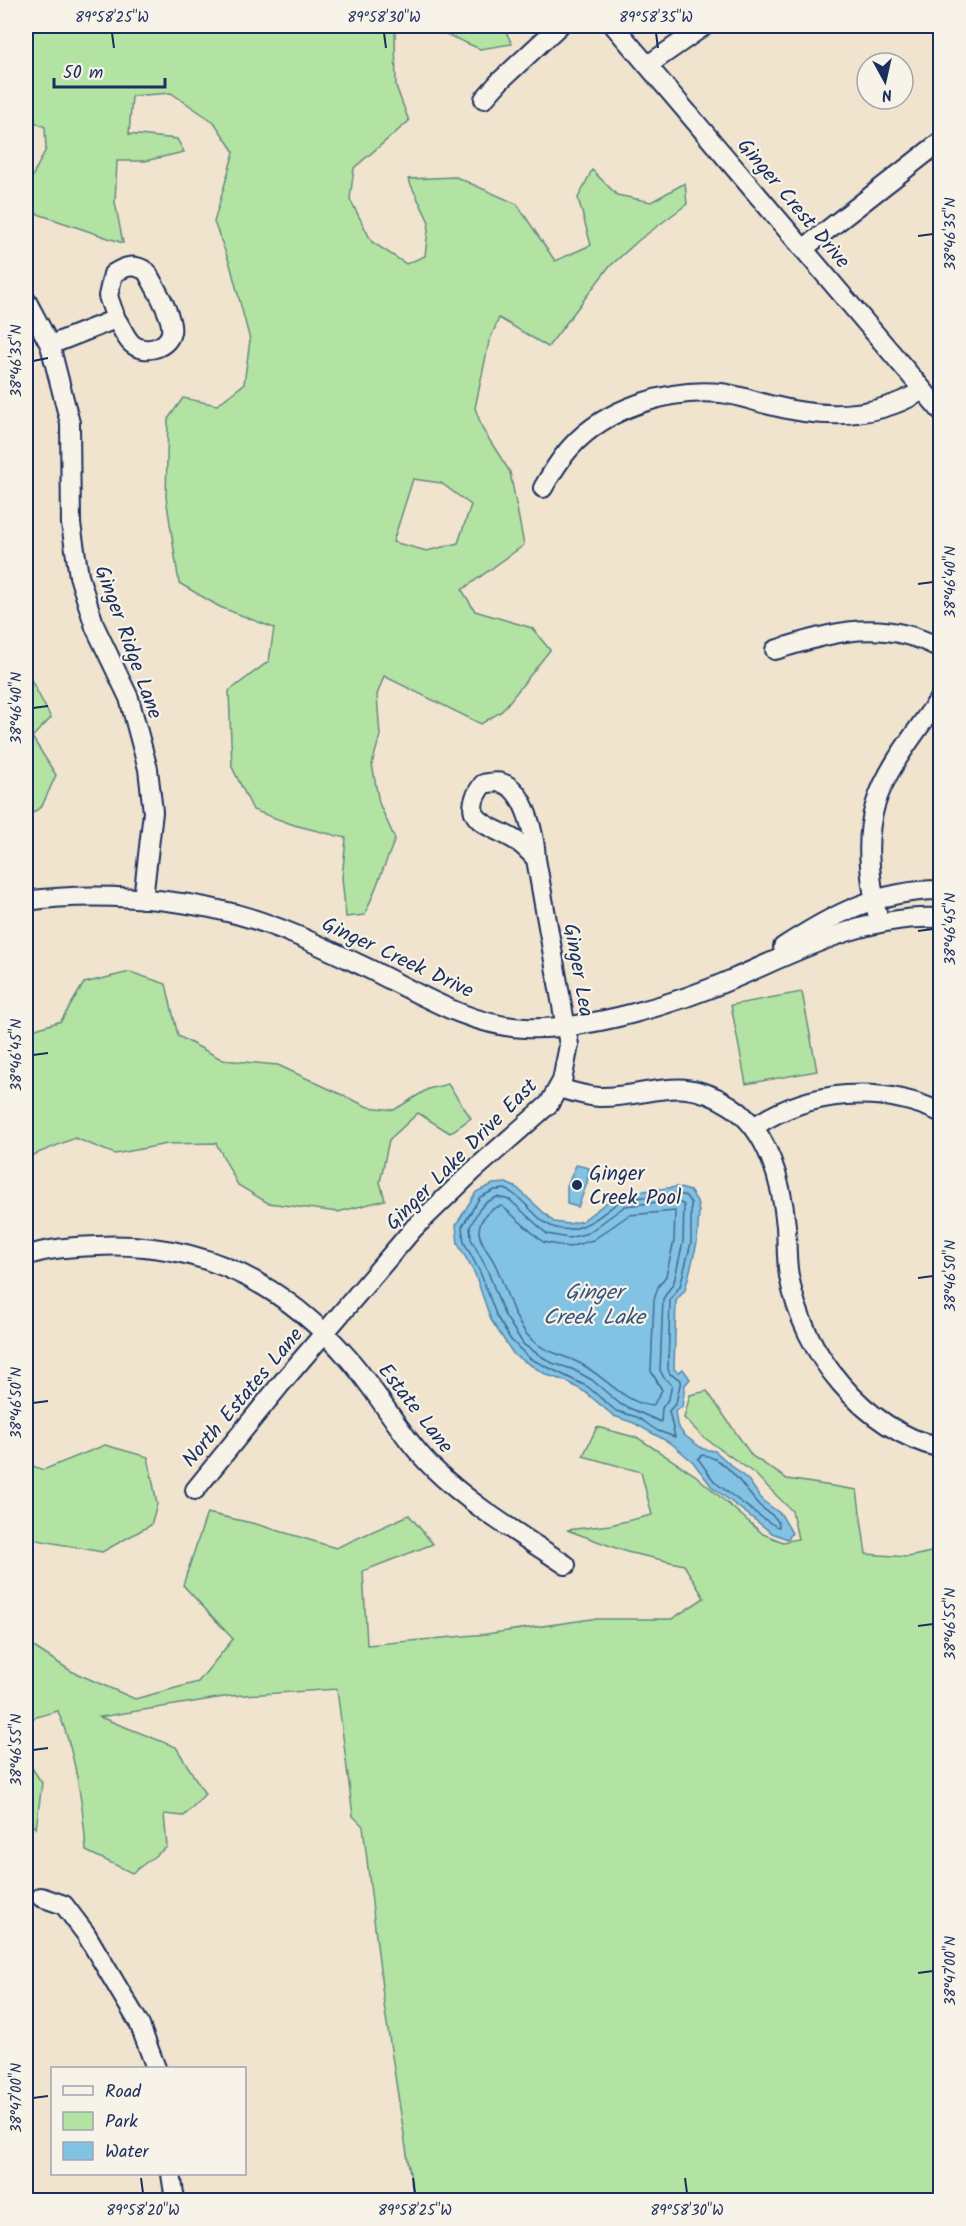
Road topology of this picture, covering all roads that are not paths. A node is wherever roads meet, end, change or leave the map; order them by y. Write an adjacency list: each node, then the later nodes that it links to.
1 (559, 26): 5 (street)
2 (614, 26): 4 (street, Ginger Crest Drive)
3 (704, 26): 4 (street)
4 (648, 65): 7 (street, Ginger Crest Drive)
5 (484, 99)
6 (940, 142): 7 (street)
7 (803, 249): 11 (street, Ginger Crest Drive)
8 (26, 300): 10 (street, Ginger Ridge Lane)
9 (116, 319): 9 (street); 10 (street)
10 (50, 345): 19 (street, Ginger Ridge Lane)
11 (924, 390): 12 (street, Ginger Crest Drive); 13 (street)
12 (940, 410)
13 (543, 488)
14 (940, 648): 15 (street)
15 (775, 650)
16 (940, 698): 20 (street)
17 (536, 860): 25 (street, Ginger Lea)
18 (940, 890): 20 (street, Ginger Creek Drive)
19 (143, 899): 21 (street, Ginger Creek Drive); 25 (street, Ginger Creek Drive)
20 (874, 899): 23 (street); 24 (street, Ginger Creek Drive)
21 (26, 901)
22 (940, 918): 23 (street, Ginger Creek Drive)
23 (879, 923): 24 (street, Ginger Creek Drive)
24 (747, 972): 25 (street, Ginger Creek Drive)
25 (566, 1025): 26 (street, Ginger Lea)
26 (559, 1088): 28 (street); 30 (street, Ginger Lake Drive East)
27 (940, 1112): 28 (street)
28 (755, 1126): 31 (street)
29 (26, 1256): 30 (street, Estate Lane)
30 (325, 1333): 32 (street, North Estates Lane); 33 (street, Estate Lane)
31 (940, 1448)
32 (195, 1490)
33 (566, 1565)
34 (41, 1897): 35 (street)
35 (156, 2067)
36 (171, 2175): 37 (street)
37 (175, 2200)

